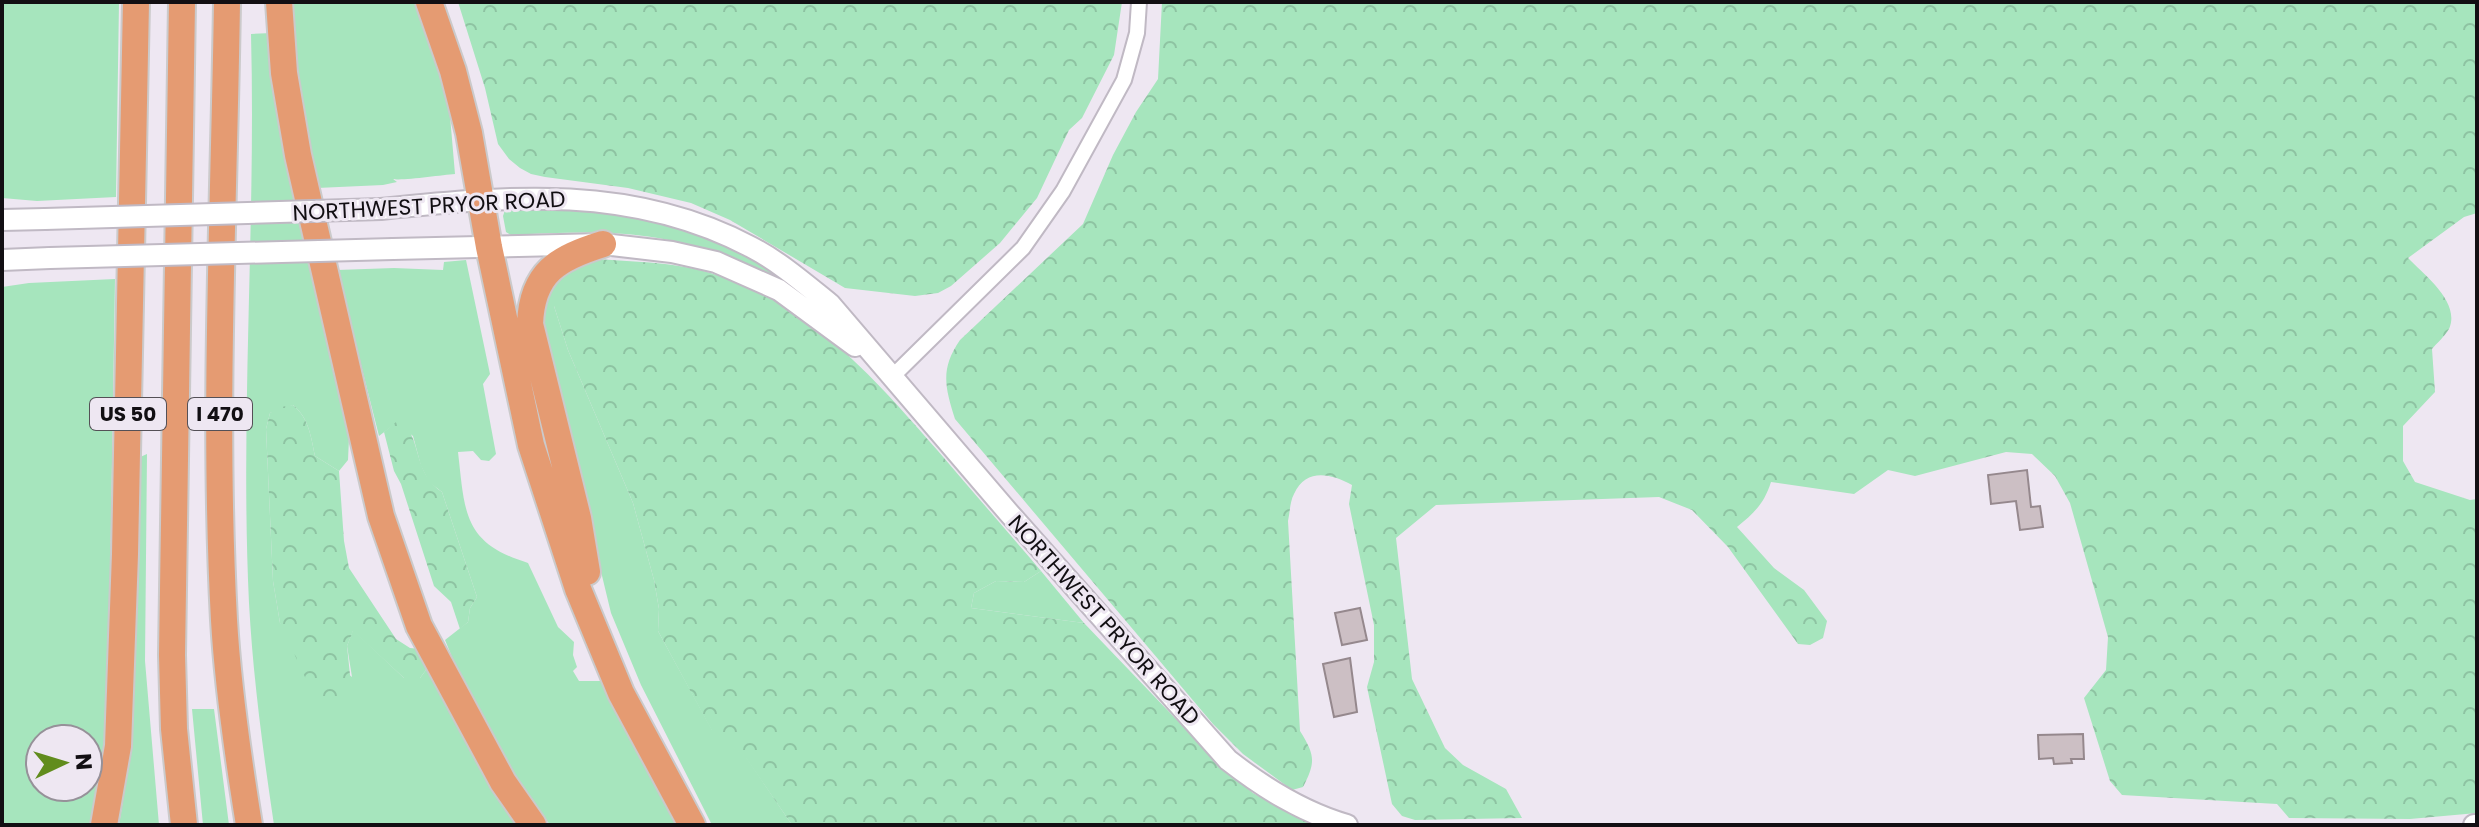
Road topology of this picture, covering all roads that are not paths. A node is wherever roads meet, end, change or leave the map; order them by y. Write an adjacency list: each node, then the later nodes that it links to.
1 (136, 2): 14 (highway, US 50)
2 (182, 2): 15 (highway, I 470)
3 (227, 2): 16 (highway, I 470)
4 (279, 2): 17 (highway)
5 (429, 2): 7 (highway)
6 (1139, 2): 12 (street)
7 (481, 199): 8 (main road, NORTHWEST PRYOR ROAD, bridge); 10 (highway); 12 (main road, NORTHWEST PRYOR ROAD)
8 (2, 220)
9 (603, 244): 10 (main road, NORTHWEST PRYOR ROAD); 12 (main road, NORTHWEST PRYOR ROAD); 13 (highway)
10 (489, 247): 11 (main road, NORTHWEST PRYOR ROAD, bridge); 13 (highway)
11 (2, 260)
12 (894, 375): 19 (main road, NORTHWEST PRYOR ROAD)
13 (604, 650): 18 (highway)
14 (104, 825)
15 (184, 825)
16 (249, 825)
17 (533, 825)
18 (692, 825)
19 (1347, 825)

